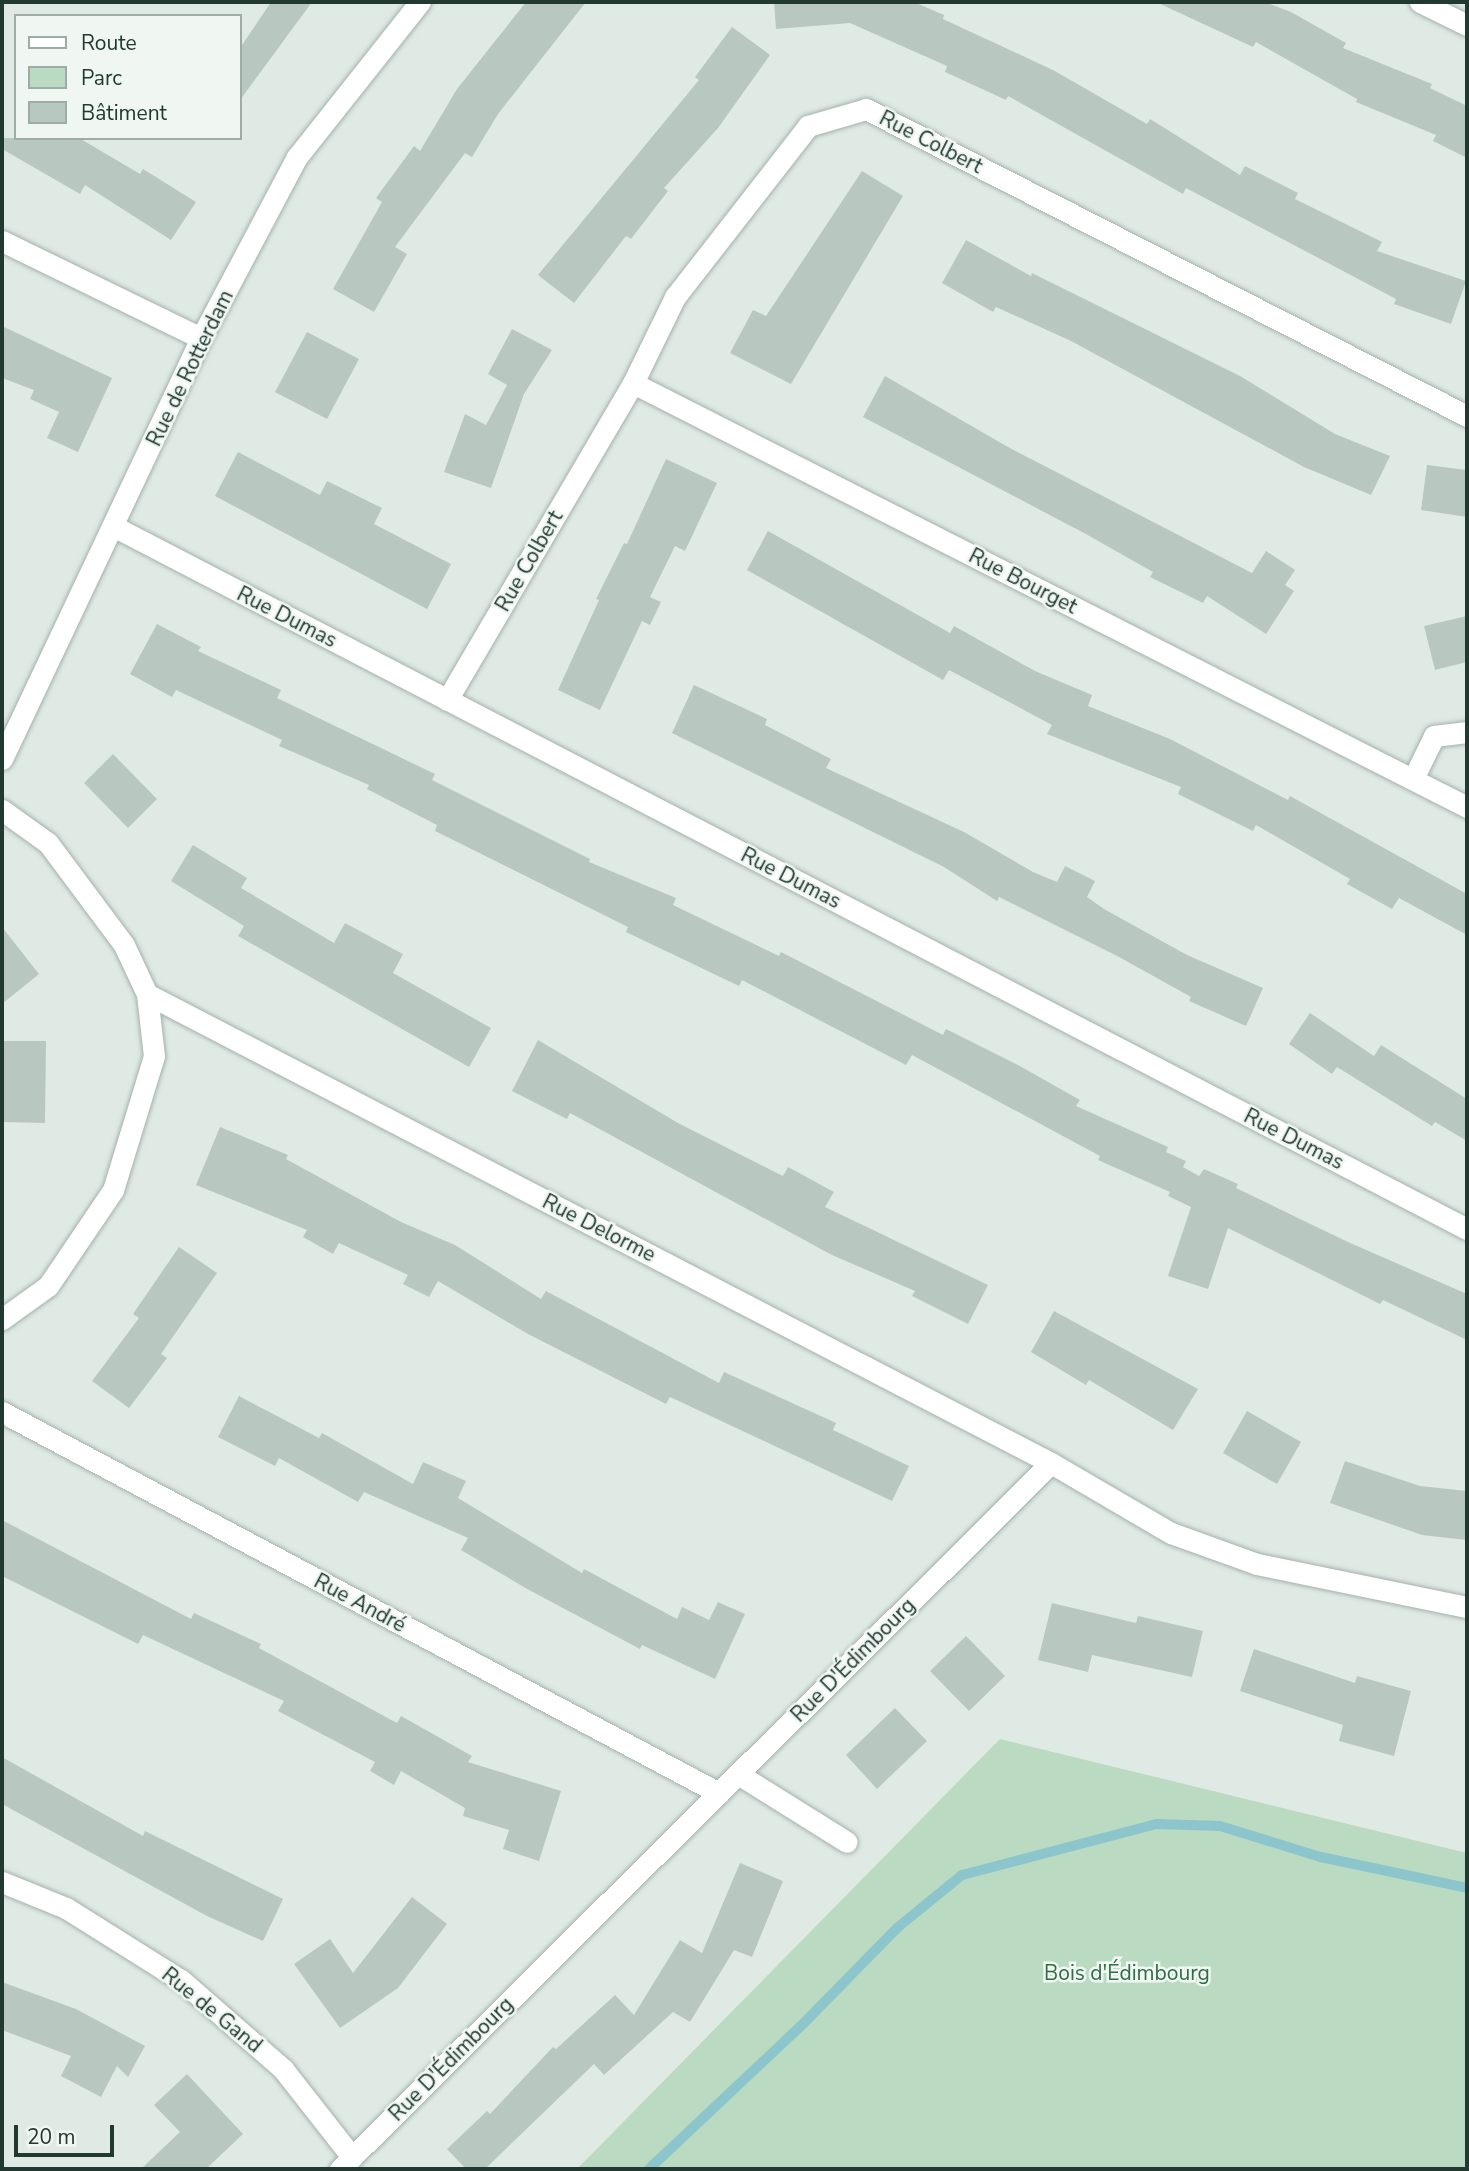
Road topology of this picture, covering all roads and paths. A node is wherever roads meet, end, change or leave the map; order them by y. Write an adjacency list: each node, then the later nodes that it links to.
1 (420, 2): 5 (street, Rue de Rotterdam)
2 (1420, 2): 3 (street)
3 (1467, 25)
4 (2, 241): 5 (street)
5 (201, 338): 8 (street, Rue de Rotterdam)
6 (633, 383): 7 (street, Rue Colbert); 9 (street, Rue Colbert); 12 (street, Rue Bourget)
7 (1467, 416)
8 (115, 527): 9 (street, Rue Dumas); 11 (street, Rue de Rotterdam)
9 (447, 700): 16 (street, Rue Dumas)
10 (1467, 732): 12 (street)
11 (2, 759)
12 (1413, 779): 13 (street, Rue Bourget)
13 (1467, 807)
14 (2, 810): 15 (street)
15 (147, 994): 17 (street); 19 (street, Rue Delorme)
16 (1467, 1228)
17 (2, 1319)
18 (2, 1412): 22 (street, Rue André)
19 (1051, 1463): 20 (street); 21 (street, Rue D'Édimbourg)
20 (1467, 1607)
21 (738, 1774): 22 (street, Rue D'Édimbourg); 23 (street)
22 (719, 1793): 25 (street, Rue D'Édimbourg)
23 (847, 1842)
24 (2, 1882): 25 (street, Rue de Gand)
25 (346, 2163)

